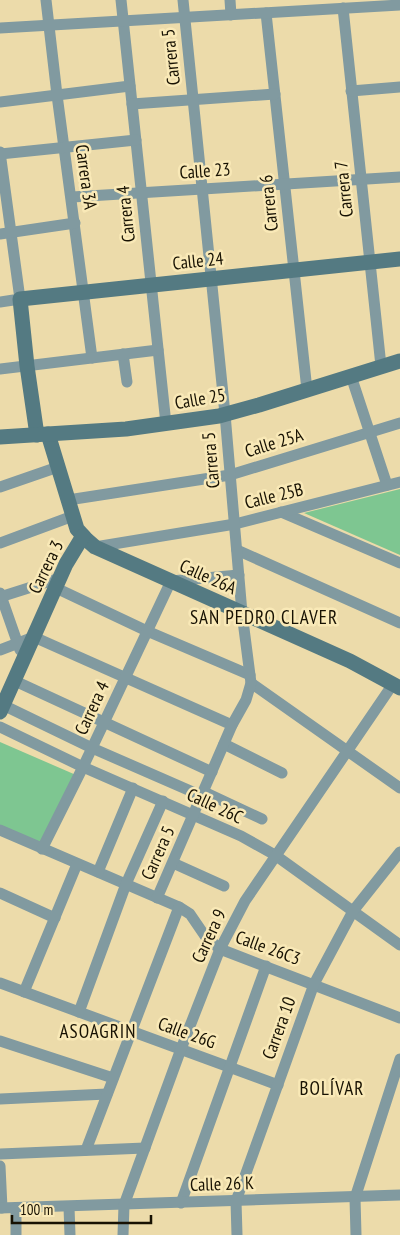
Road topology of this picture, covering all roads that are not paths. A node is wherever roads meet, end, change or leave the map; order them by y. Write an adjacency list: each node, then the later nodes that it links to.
1 (46, 0): 14 (street, Carrera 3A)
2 (121, 0): 13 (street, Carrera 4)
3 (183, 0): 12 (street, Carrera 5)
4 (230, 0): 11 (street)
5 (278, 0): 9 (street)
6 (320, 5): 8 (street); 9 (street)
7 (400, 5): 8 (street)
8 (341, 6): 18 (street, Carrera 7)
9 (279, 12): 10 (street)
10 (266, 13): 11 (street); 19 (street, Carrera 6)
11 (231, 15): 12 (street)
12 (185, 18): 13 (street); 21 (street, Carrera 5)
13 (123, 22): 14 (street); 16 (street, Carrera 4)
14 (49, 25): 15 (street); 20 (street, Carrera 3A)
15 (0, 28)
16 (130, 86): 20 (street); 23 (street, Carrera 4)
17 (400, 87): 18 (street)
18 (351, 90): 28 (street, Carrera 7)
19 (275, 94): 21 (street); 29 (street, Carrera 6)
20 (57, 95): 22 (street); 25 (street, Carrera 3A)
21 (193, 100): 23 (street); 30 (street, Carrera 5)
22 (0, 102)
23 (132, 104): 24 (street, Carrera 4)
24 (136, 140): 25 (street); 31 (street, Carrera 4)
25 (65, 148): 26 (street); 32 (street, Carrera 3A)
26 (0, 154): 34 (street, Carrera 3)
27 (400, 177): 28 (street, Calle 23)
28 (360, 179): 29 (street, Calle 23); 36 (street, Carrera 7)
29 (284, 184): 30 (street, Calle 23); 37 (street, Carrera 6)
30 (202, 189): 31 (street, Calle 23); 38 (street, Carrera 5)
31 (141, 193): 32 (street, Calle 23); 39 (street, Carrera 4)
32 (72, 197): 33 (street, Carrera 3A)
33 (75, 224): 34 (street); 40 (street, Carrera 3A)
34 (5, 233): 41 (street, Carrera 3)
35 (400, 259): 36 (street, Calle 24)
36 (369, 262): 37 (street, Calle 24); 48 (street, Carrera 7)
37 (294, 270): 38 (street, Calle 24); 52 (street, Carrera 6)
38 (211, 279): 39 (street, Calle 24); 53 (street, Carrera 5)
39 (151, 285): 40 (street, Calle 24); 43 (street, Carrera 4)
40 (84, 292): 41 (street, Calle 24); 45 (street, Carrera 3A)
41 (20, 299): 42 (street, Calle 24); 47 (street, Carrera 3)
42 (0, 302)
43 (158, 350): 44 (street); 55 (street, Carrera 4)
44 (122, 354): 45 (street); 51 (street)
45 (92, 358): 47 (street)
46 (400, 361): 48 (street, Calle 25)
47 (27, 366): 49 (street); 57 (street, Carrera 3)
48 (381, 366): 50 (street, Calle 25)
49 (0, 369)
50 (351, 376): 52 (street, Calle 25); 56 (street)
51 (127, 382)
52 (307, 390): 53 (street, Calle 25)
53 (225, 414): 55 (street, Calle 25); 60 (street, Carrera 5)
54 (400, 423): 56 (street, Calle 25A)
55 (166, 424): 57 (street, Calle 25)
56 (369, 432): 60 (street, Calle 25A); 62 (street)
57 (43, 435): 58 (street, Calle 25); 59 (street, Carrera 3)
58 (0, 438)
59 (58, 468): 63 (street); 64 (street, Carrera 3)
60 (230, 475): 64 (street, Calle 25A); 67 (street, Carrera 5)
61 (400, 482): 62 (street, Calle 25B)
62 (387, 485): 65 (street, Calle 25B)
63 (0, 487)
64 (68, 500): 66 (street, Carrera 3)
65 (281, 512): 67 (street, Calle 25B); 72 (street)
66 (73, 516): 68 (street, Carrera 3); 69 (street)
67 (234, 524): 70 (street, Calle 25B); 71 (street, Carrera 5)
68 (83, 536): 70 (street, Calle 26A); 75 (street, Carrera 3)
69 (0, 543)
70 (95, 547): 74 (street, Calle 26A)
71 (237, 550): 73 (street, Carrera 5); 78 (street)
72 (400, 563)
73 (239, 575): 74 (street); 77 (street, Carrera 5)
74 (171, 581): 77 (street, Calle 26A); 79 (street, Carrera 4)
75 (58, 583): 76 (street); 79 (street); 80 (street, Carrera 3)
76 (0, 595): 81 (street)
77 (242, 612): 85 (street, Carrera 5); 87 (street, Calle 26A)
78 (400, 623)
79 (147, 631): 84 (street, Carrera 4); 85 (street)
80 (34, 637): 81 (street); 83 (street, Carrera 3); 84 (street)
81 (18, 644): 82 (street); 83 (street)
82 (0, 650)
83 (23, 662): 86 (street, Carrera 3)
84 (126, 677): 89 (street, Carrera 4); 90 (street)
85 (251, 679): 90 (street, Carrera 5); 94 (street)
86 (15, 681): 88 (street, Carrera 3); 89 (street)
87 (397, 686): 94 (street, Carrera 9)
88 (1, 708): 93 (street)
89 (104, 722): 93 (street, Carrera 4); 96 (street)
90 (232, 725): 92 (street, Carrera 5)
91 (0, 727): 95 (street, Calle 26C)
92 (224, 744): 96 (street, Carrera 5); 97 (street)
93 (92, 748): 95 (street, Carrera 4); 100 (street)
94 (347, 751): 99 (street); 107 (street, Carrera 9)
95 (83, 767): 98 (street, Calle 26C); 105 (street, Carrera 4)
96 (212, 772): 100 (street, Carrera 5)
97 (282, 773)
98 (133, 788): 101 (street, Calle 26C); 110 (street)
99 (400, 788)
100 (203, 794): 102 (street, Carrera 5); 103 (street)
101 (163, 801): 102 (street, Calle 26C); 111 (street)
102 (194, 815): 107 (street, Calle 26C); 109 (street, Carrera 5)
103 (262, 819)
104 (0, 830): 105 (street, Calle 26C3)
105 (42, 849): 108 (street, Calle 26C3)
106 (400, 852): 116 (street, Carrera 10)
107 (275, 855): 116 (street, Calle 26C); 119 (street, Carrera 9)
108 (77, 864): 110 (street, Calle 26C3); 117 (street)
109 (172, 864): 112 (street); 114 (street, Carrera 5)
110 (98, 872): 111 (street, Calle 26C3)
111 (126, 884): 114 (street, Calle 26C3); 124 (street)
112 (224, 886)
113 (0, 893): 117 (street)
114 (157, 898): 115 (street, Calle 26C3)
115 (179, 907): 119 (street, Calle 26C3); 126 (street)
116 (353, 911): 118 (street, Calle 26C); 122 (street, Carrera 10)
117 (55, 918): 123 (street)
118 (400, 945)
119 (220, 949): 120 (street, Calle 26C3); 128 (street, Carrera 9)
120 (266, 966): 122 (street, Calle 26C3); 130 (street)
121 (0, 983): 123 (street, Calle 26G)
122 (314, 984): 125 (street, Calle 26C3); 132 (street, Carrera 10)
123 (24, 992): 124 (street, Calle 26G)
124 (79, 1012): 126 (street, Calle 26G)
125 (400, 1018)
126 (131, 1031): 128 (street, Calle 26G); 131 (street)
127 (0, 1040): 131 (street)
128 (181, 1049): 130 (street, Calle 26G); 135 (street, Carrera 9)
129 (399, 1063): 140 (street)
130 (230, 1067): 132 (street, Calle 26G); 142 (street)
131 (113, 1078): 133 (street)
132 (278, 1084): 141 (street, Carrera 10)
133 (107, 1094): 134 (street); 136 (street)
134 (0, 1099)
135 (144, 1148): 136 (street); 143 (street, Carrera 9)
136 (86, 1150): 137 (street)
137 (0, 1154)
138 (0, 1166): 145 (street)
139 (400, 1196): 140 (street, Calle 26 K)
140 (355, 1198): 141 (street, Calle 26 K); 151 (street)
141 (236, 1201): 142 (street, Calle 26 K); 150 (street, Carrera 10)
142 (181, 1203): 143 (street, Calle 26 K)
143 (124, 1205): 144 (street, Calle 26 K); 149 (street, Carrera 9)
144 (69, 1207): 146 (street, Calle 26 K); 148 (street)
145 (1, 1208): 146 (street, Calle 26 K)
146 (16, 1208): 147 (street)
147 (16, 1235)
148 (70, 1235)
149 (123, 1235)
150 (237, 1235)
151 (356, 1235)

